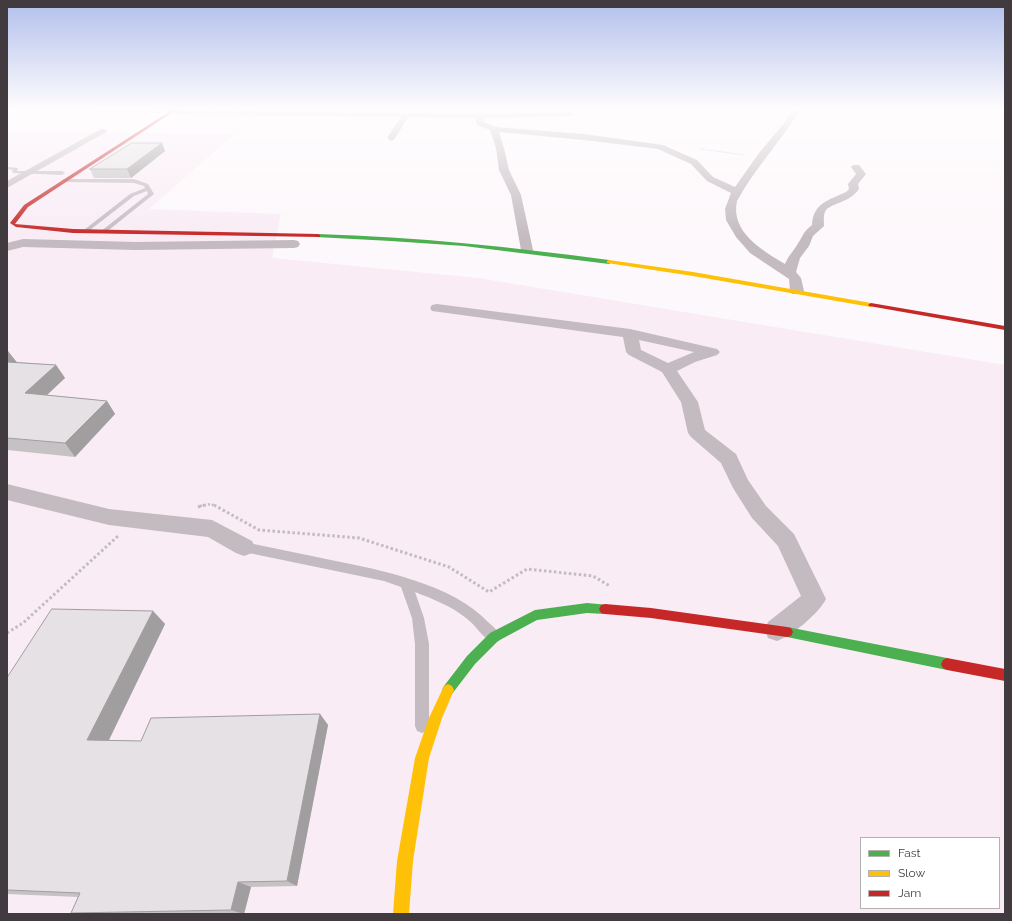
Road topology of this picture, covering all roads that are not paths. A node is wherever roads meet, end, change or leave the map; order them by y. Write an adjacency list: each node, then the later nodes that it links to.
1 (69, 151): 9 (street)
2 (104, 151): 11 (main road)
3 (500, 151): 23 (street)
4 (669, 151): 14 (street)
5 (765, 151): 14 (street)
6 (856, 167): 24 (street)
7 (7, 168): 8 (lane)
8 (14, 172): 9 (lane); 10 (lane)
9 (30, 173): 11 (lane); 12 (street)
10 (7, 176)
11 (63, 177): 13 (lane); 15 (main road); 16 (main road)
12 (7, 185)
13 (148, 189): 18 (lane); 19 (lane)
14 (736, 192): 24 (street)
15 (18, 200)
16 (12, 224): 17 (main road); 20 (main road)
17 (73, 231): 18 (main road); 20 (main road)
18 (86, 231): 19 (main road)
19 (103, 232): 23 (main road)
20 (9, 236)
21 (294, 244): 22 (street)
22 (7, 247)
23 (527, 250): 25 (main road)
24 (789, 273): 25 (street)
25 (797, 291): 27 (main road)
26 (437, 308): 28 (street)
27 (1005, 328)
28 (630, 333): 29 (street); 29 (street)
29 (668, 369): 33 (street)
30 (7, 492): 31 (street)
31 (244, 547): 32 (lane)
32 (406, 583): 34 (lane); 36 (lane)
33 (777, 630): 34 (main road); 35 (main road)
34 (494, 637): 36 (main road)
35 (1005, 675)
36 (422, 758): 37 (main road)
37 (401, 914)

